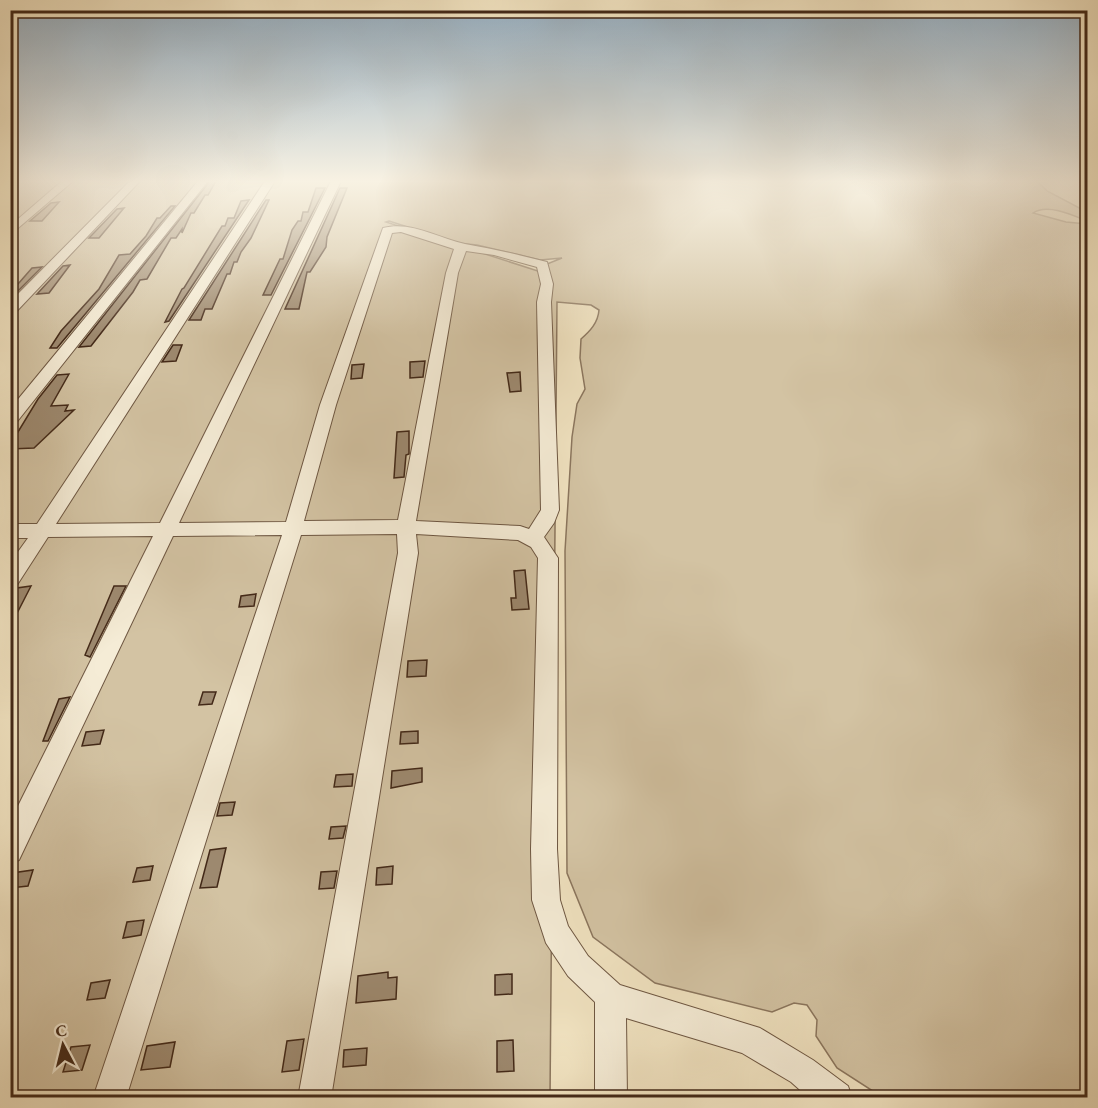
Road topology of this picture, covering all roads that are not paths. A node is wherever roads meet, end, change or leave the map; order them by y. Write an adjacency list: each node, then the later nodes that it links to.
1 (85, 233): 8 (street)
2 (161, 233): 9 (street)
3 (236, 233): 14 (street)
4 (311, 233): 12 (street)
5 (386, 233): 11 (street)
6 (417, 233): 7 (street)
7 (461, 247): 10 (street); 15 (street)
8 (10, 310)
9 (10, 420)
10 (406, 527): 11 (street); 15 (street); 20 (street)
11 (293, 529): 12 (street); 19 (street)
12 (168, 530): 14 (street); 17 (street)
13 (10, 531): 14 (street)
14 (42, 531): 16 (street)
15 (533, 538): 18 (street)
16 (10, 580)
17 (10, 851)
18 (610, 996): 21 (street); 22 (street)
19 (109, 1098)
20 (314, 1098)
21 (611, 1098)
22 (836, 1098)

